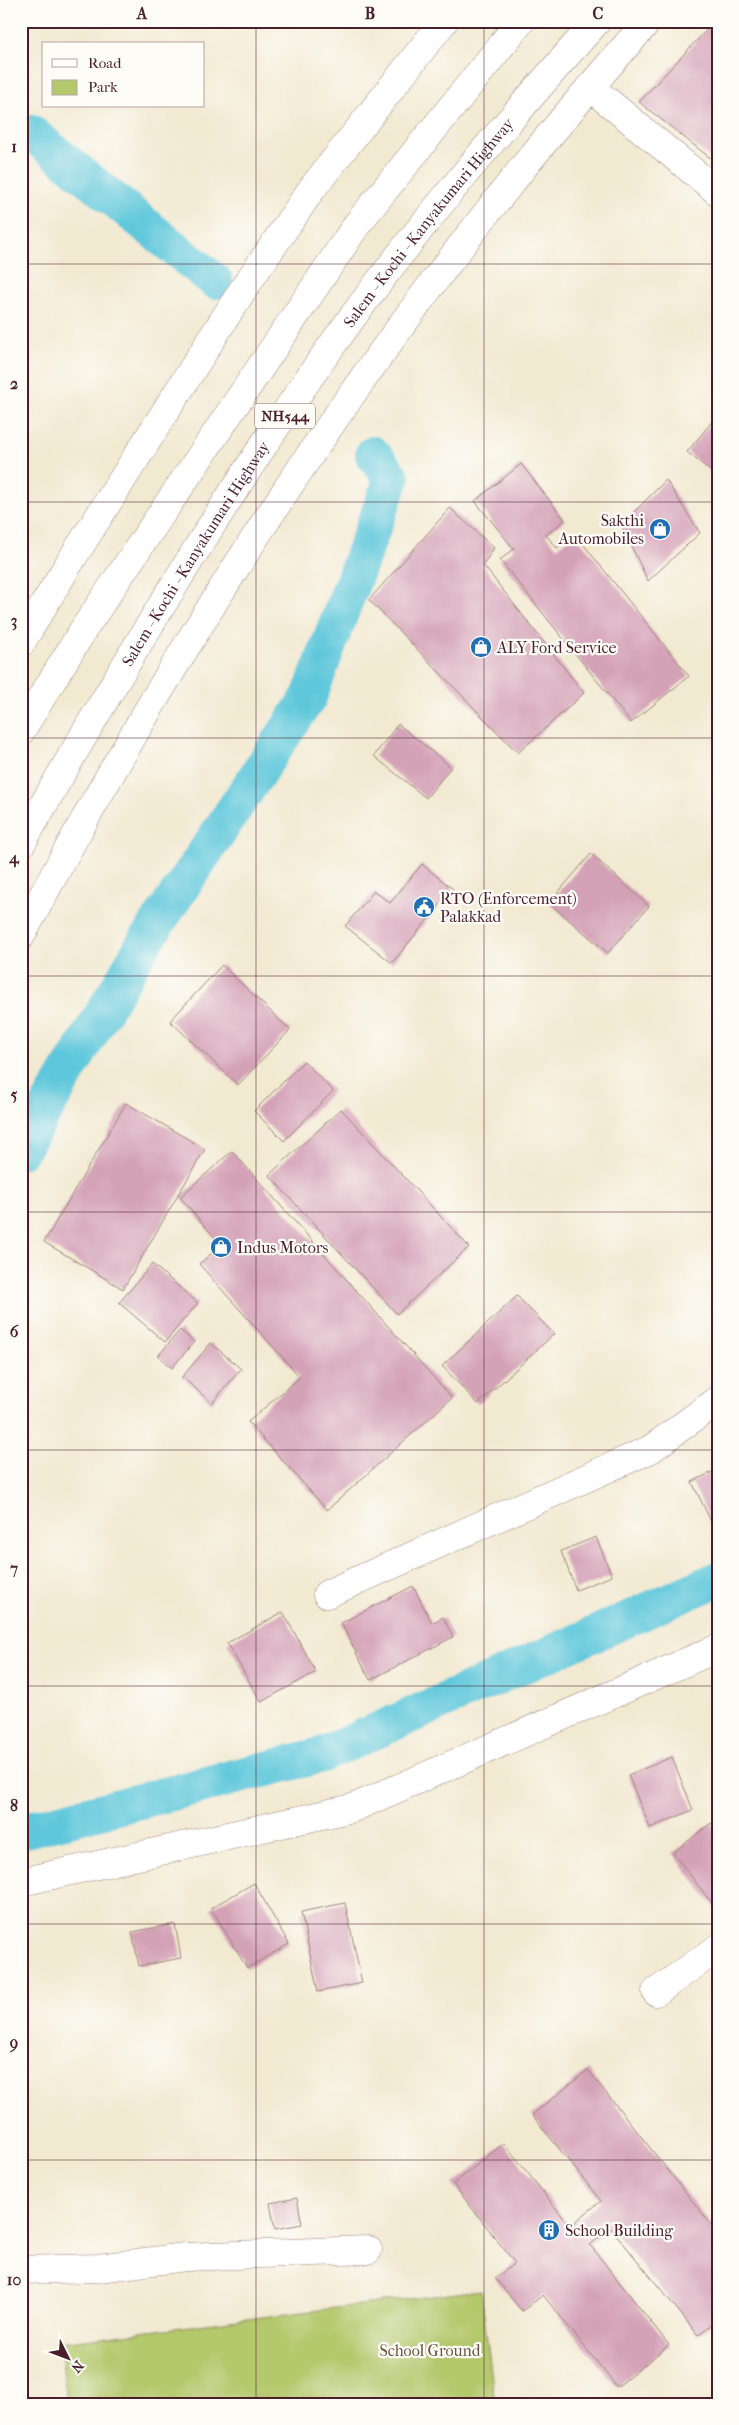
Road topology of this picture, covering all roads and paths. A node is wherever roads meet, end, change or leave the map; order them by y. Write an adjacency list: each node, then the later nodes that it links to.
1 (444, 21): 7 (main road)
2 (521, 21): 8 (main road, NH544)
3 (597, 21): 9 (main road, Salem - Kochi - Kanyakumari Highway / NH544)
4 (648, 21): 5 (main road)
5 (590, 87): 6 (main road); 10 (main road)
6 (718, 192)
7 (21, 643)
8 (21, 731)
9 (21, 844)
10 (21, 936)
11 (718, 1400): 12 (main road)
12 (327, 1594)
13 (718, 1648): 14 (main road)
14 (21, 1882)
15 (718, 1948): 16 (main road)
16 (656, 1992)
17 (368, 2250): 18 (main road)
18 (21, 2270)

